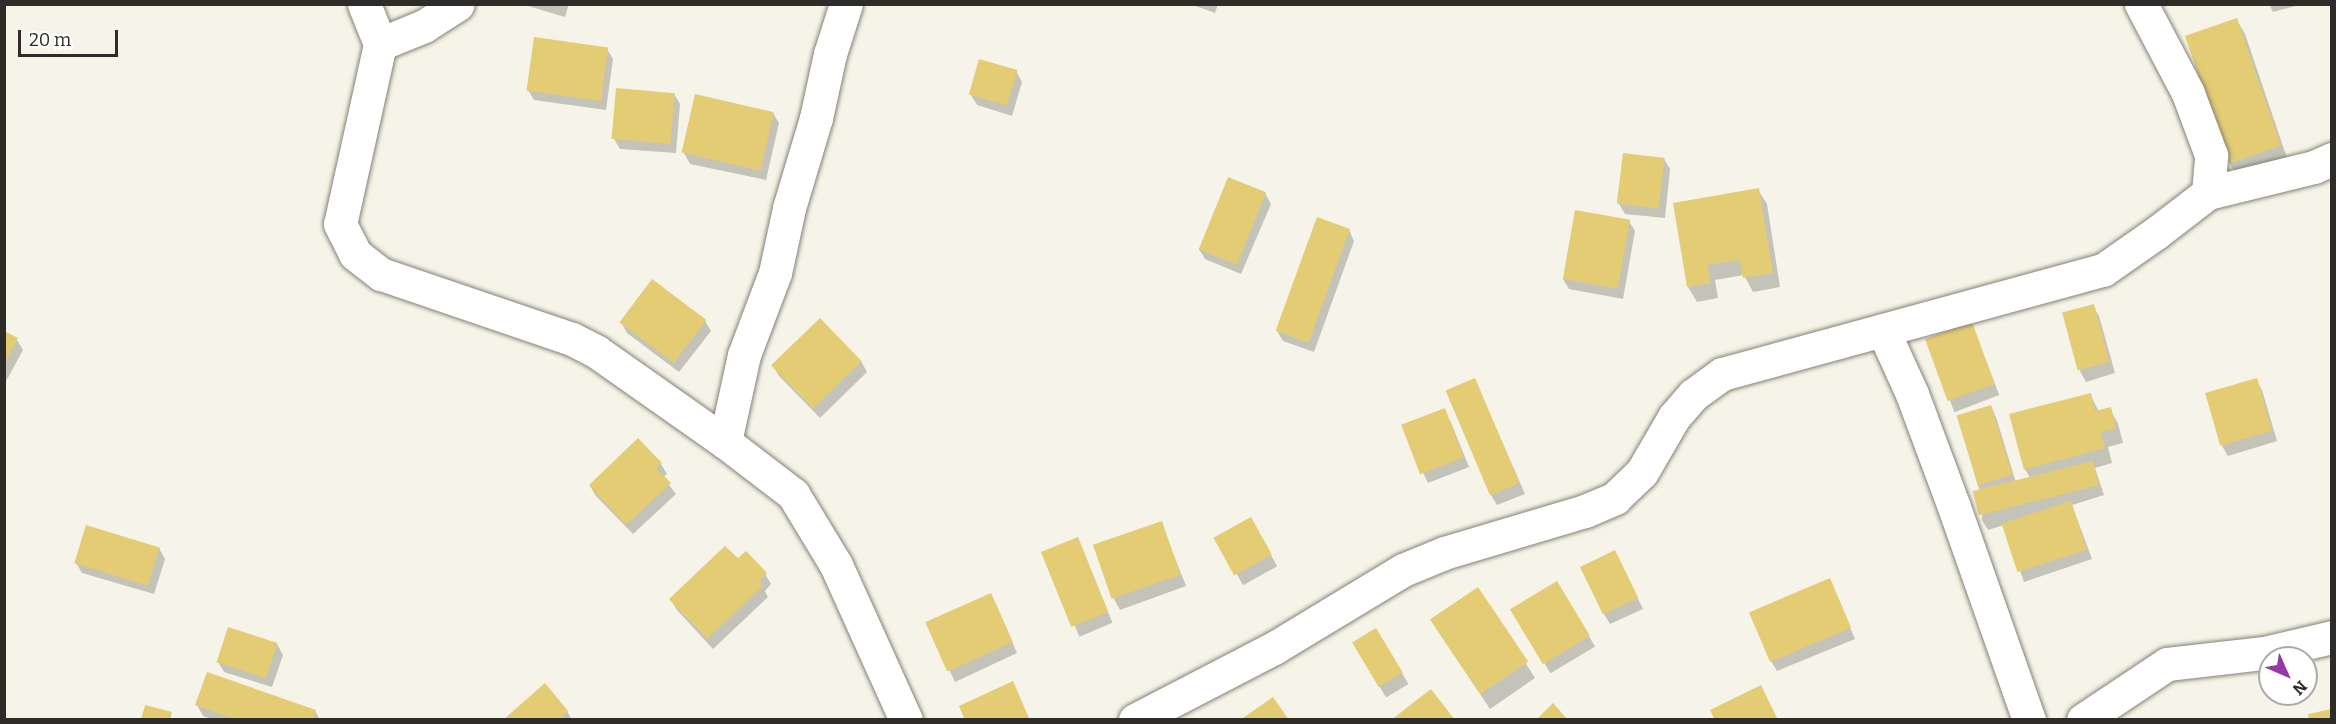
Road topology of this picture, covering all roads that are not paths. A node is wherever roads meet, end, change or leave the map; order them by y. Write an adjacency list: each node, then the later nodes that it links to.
1 (364, 4): 5 (street)
2 (458, 4): 5 (street)
3 (846, 4): 9 (street)
4 (2141, 4): 7 (street)
5 (380, 44): 9 (street)
6 (2331, 159): 7 (street)
7 (2208, 193): 8 (street)
8 (1883, 330): 12 (street); 13 (street)
9 (725, 441): 11 (street)
10 (2331, 637): 14 (street)
11 (906, 720)
12 (1135, 720)
13 (2029, 720)
14 (2083, 720)

